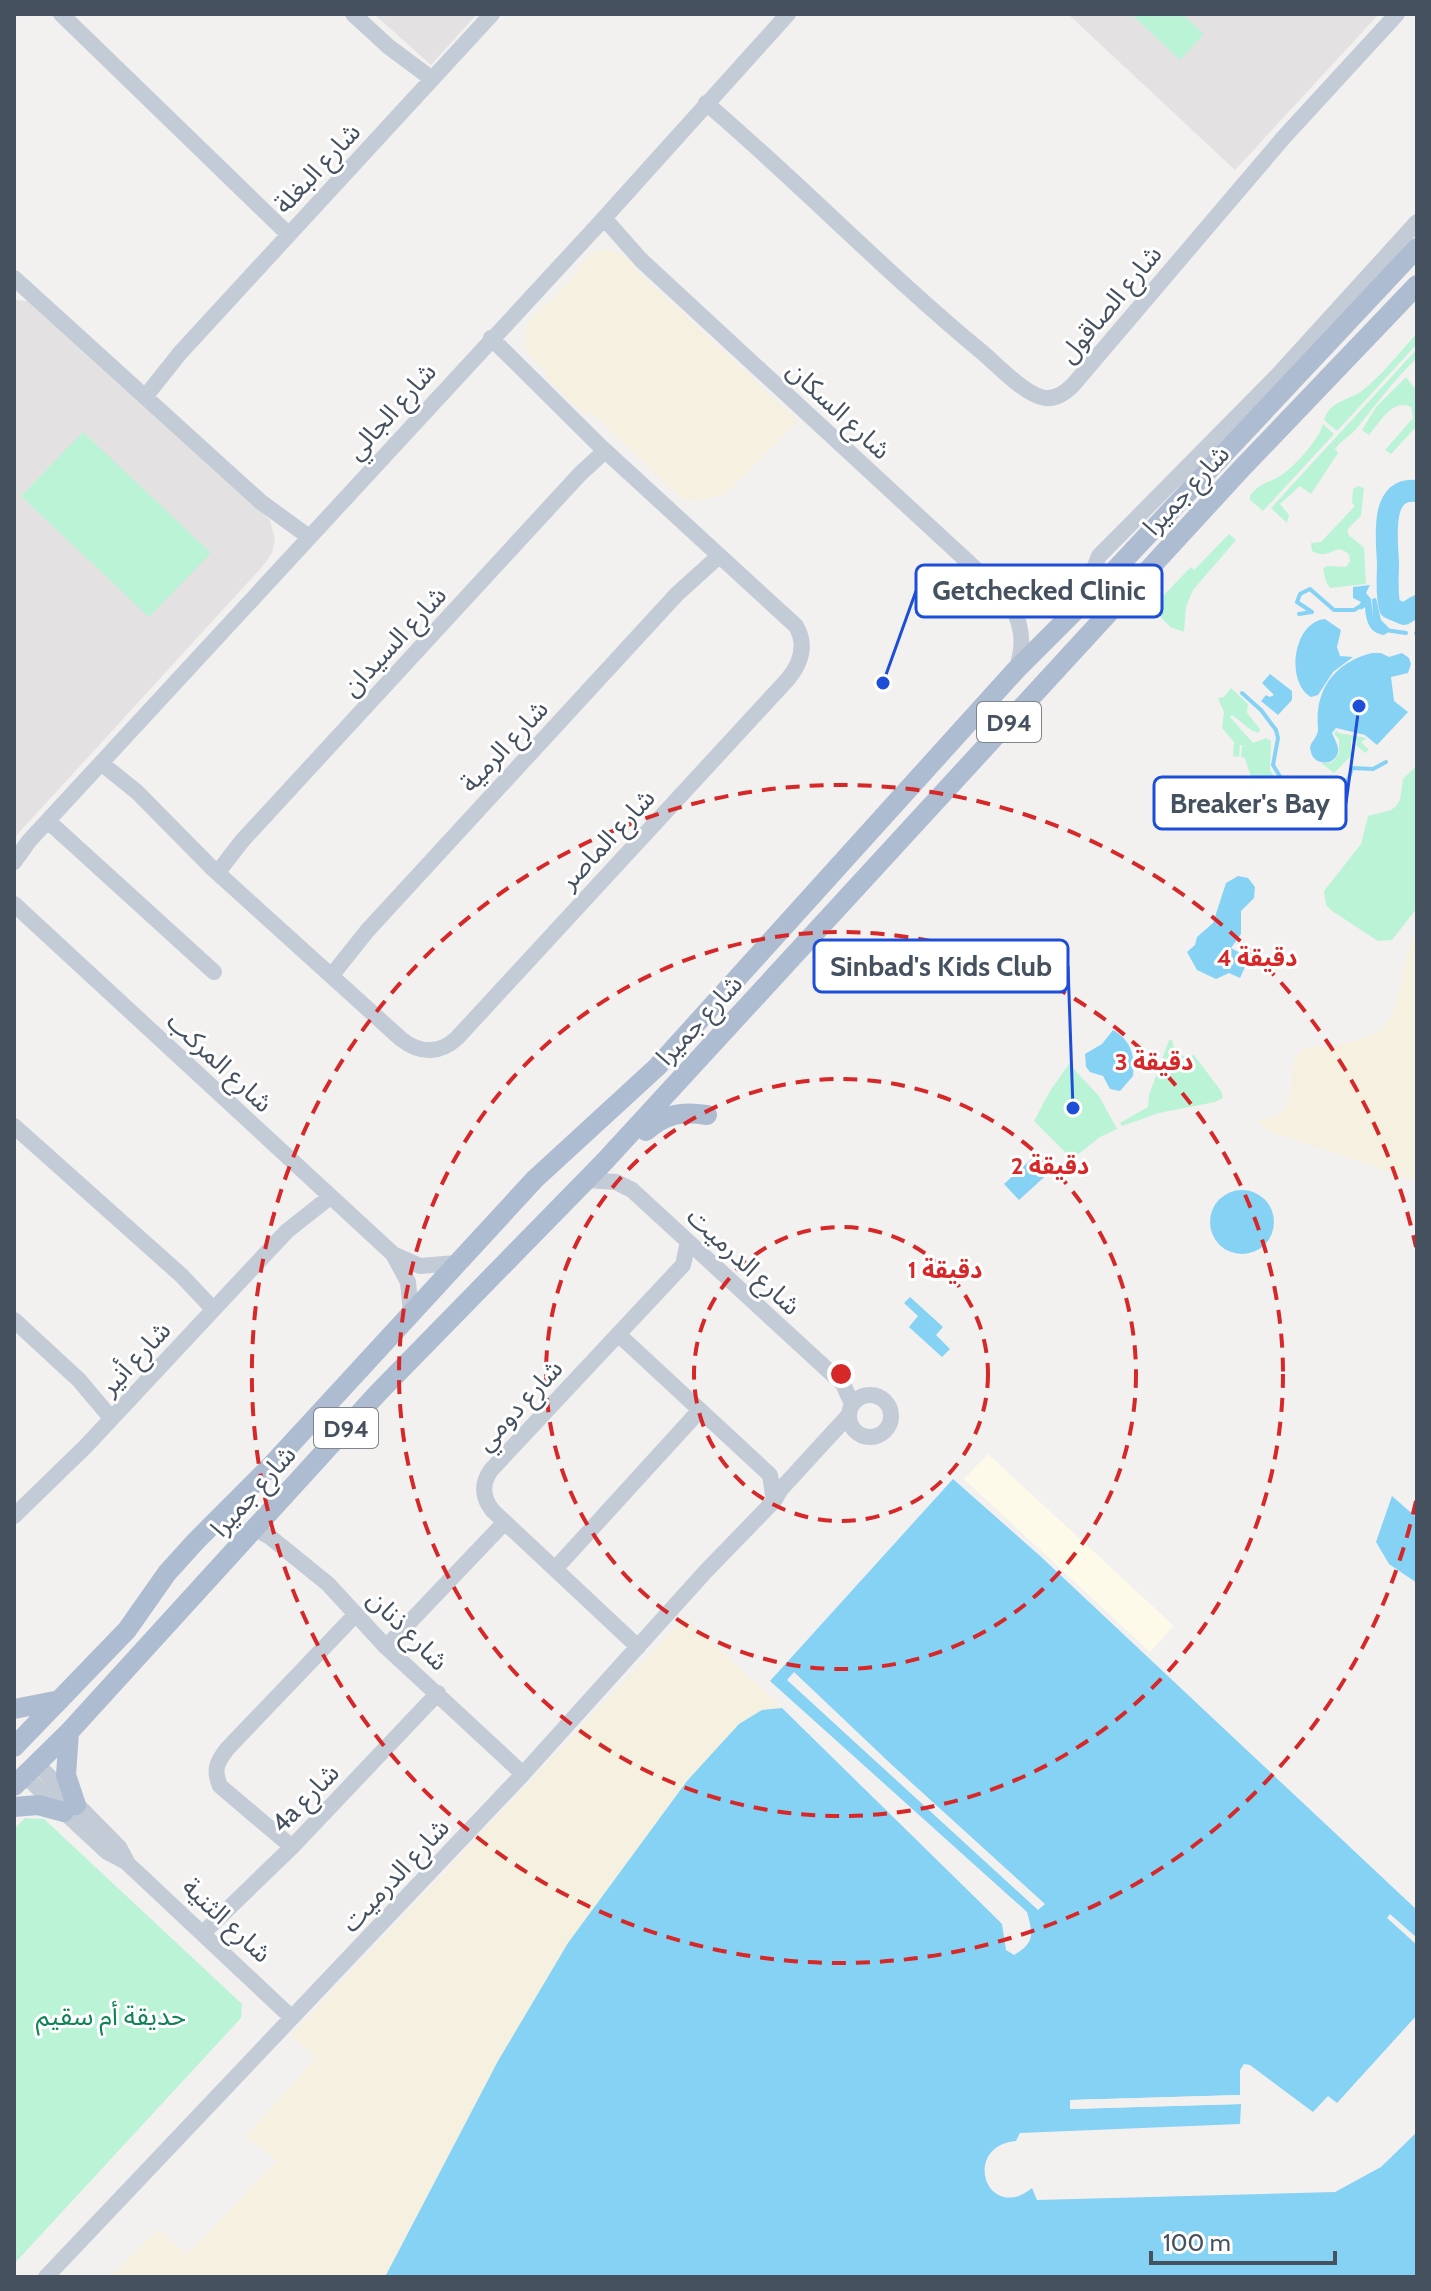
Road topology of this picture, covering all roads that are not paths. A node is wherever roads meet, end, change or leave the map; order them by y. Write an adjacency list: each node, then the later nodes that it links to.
1 (61, 14): 10 (street)
2 (353, 14): 6 (street)
3 (492, 14): 6 (street, شارع البغلة)
4 (788, 14): 7 (street, شارع الجالي)
5 (1397, 14): 7 (street, شارع الصاقول)
6 (428, 83): 10 (street, شارع البغلة)
7 (710, 100): 8 (street, شارع الجالي)
8 (600, 222): 17 (street, شارع الجالي); 23 (street, شارع السكان)
9 (1417, 222): 22 (street)
10 (292, 231): 18 (street, شارع البغلة)
11 (1417, 248): 22 (main road, شارع جميرا / D94)
12 (1417, 278): 16 (main road)
13 (1417, 285): 16 (main road, شارع جميرا / D94)
14 (17, 286): 18 (street)
15 (1417, 305): 16 (main road)
16 (1382, 322): 34 (main road, شارع جميرا / D94)
17 (487, 342): 19 (street, شارع الماصر); 20 (street, شارع الجالي)
18 (141, 393): 20 (street)
19 (602, 449): 21 (street, شارع الماصر); 31 (street, شارع السيدان)
20 (305, 541): 26 (street, شارع الجالي)
21 (715, 553): 35 (street, شارع الرمية); 35 (street, شارع الماصر)
22 (1097, 589): 24 (main road, شارع جميرا / D94)
23 (1006, 597): 24 (street, شارع السكان); 25 (street, شارع السكان)
24 (1079, 607): 25 (main road, شارع جميرا / D94)
25 (1015, 671): 37 (main road, شارع جميرا / D94)
26 (104, 760): 27 (street, شارع الجالي); 31 (street, شارع الماصر)
27 (48, 821): 28 (street, شارع الجالي); 36 (street)
28 (29, 841): 29 (street, شارع الجالي); 30 (street, شارع الجالي)
29 (14, 852)
30 (14, 862)
31 (214, 869): 35 (street, شارع الماصر)
32 (14, 904): 44 (street, شارع المركب)
33 (857, 911): 34 (main road)
34 (833, 913): 38 (main road, شارع جميرا / D94)
35 (328, 971)
36 (214, 972)
37 (708, 1013): 38 (main road); 39 (main road, شارع جميرا / D94)
38 (675, 1085): 42 (main road, شارع جميرا / D94)
39 (636, 1088): 42 (main road); 48 (main road, شارع جميرا / D94)
40 (707, 1115): 42 (main road)
41 (14, 1126): 50 (street)
42 (604, 1162): 43 (main road, شارع جميرا / D94)
43 (587, 1180): 45 (street, شارع الدرميت); 63 (main road, شارع جميرا / D94)
44 (326, 1193): 46 (street, شارع المركب); 50 (street, شارع أنير)
45 (688, 1242): 47 (street, شارع الدرميت); 49 (street)
46 (393, 1254): 48 (street, شارع المركب); 51 (street, شارع المركب)
47 (707, 1259): 49 (street); 55 (street, شارع الدرميت)
48 (456, 1263): 51 (main road, شارع جميرا / D94)
49 (683, 1265): 53 (street, شارع دومي)
50 (217, 1305): 56 (street, شارع أنير)
51 (411, 1313): 69 (main road, شارع جميرا / D94)
52 (14, 1320): 56 (street)
53 (618, 1334): 54 (street); 62 (street, شارع دومي)
54 (700, 1410): 59 (street); 64 (street)
55 (850, 1410): 57 (street, شارع الدرميت); 57 (street, شارع الدرميت); 58 (street, شارع الدرميت)
56 (115, 1414): 61 (street, شارع أنير)
57 (857, 1433): 60 (street, شارع الدرميت)
58 (795, 1474): 59 (street); 60 (street, شارع الدرميت)
59 (770, 1475): 60 (street)
60 (774, 1501): 67 (street, شارع الدرميت)
61 (15, 1513)
62 (505, 1522): 64 (street, شارع دومي); 66 (street)
63 (253, 1528): 65 (street, شارع ذنان); 71 (main road, شارع جميرا / D94)
64 (555, 1569): 67 (street, شارع دومي)
65 (356, 1614): 66 (street, شارع ذنان); 76 (street)
66 (386, 1647): 68 (street, شارع ذنان)
67 (638, 1647): 73 (street, شارع الدرميت)
68 (438, 1693): 73 (street, شارع ذنان); 76 (street, 4a شارع)
69 (60, 1700): 70 (main road); 72 (main road, شارع جميرا / D94)
70 (14, 1709)
71 (69, 1732): 72 (main road, شارع جميرا / D94); 75 (main road)
72 (19, 1760): 75 (street, شارع الثنية)
73 (523, 1774): 78 (street, شارع الدرميت)
74 (14, 1807): 75 (main road)
75 (70, 1809): 77 (street, شارع الثنية)
76 (292, 1847): 77 (street, 4a شارع)
77 (203, 1933): 78 (street, شارع الثنية)
78 (291, 2017): 79 (street, شارع الدرميت)
79 (46, 2277)

